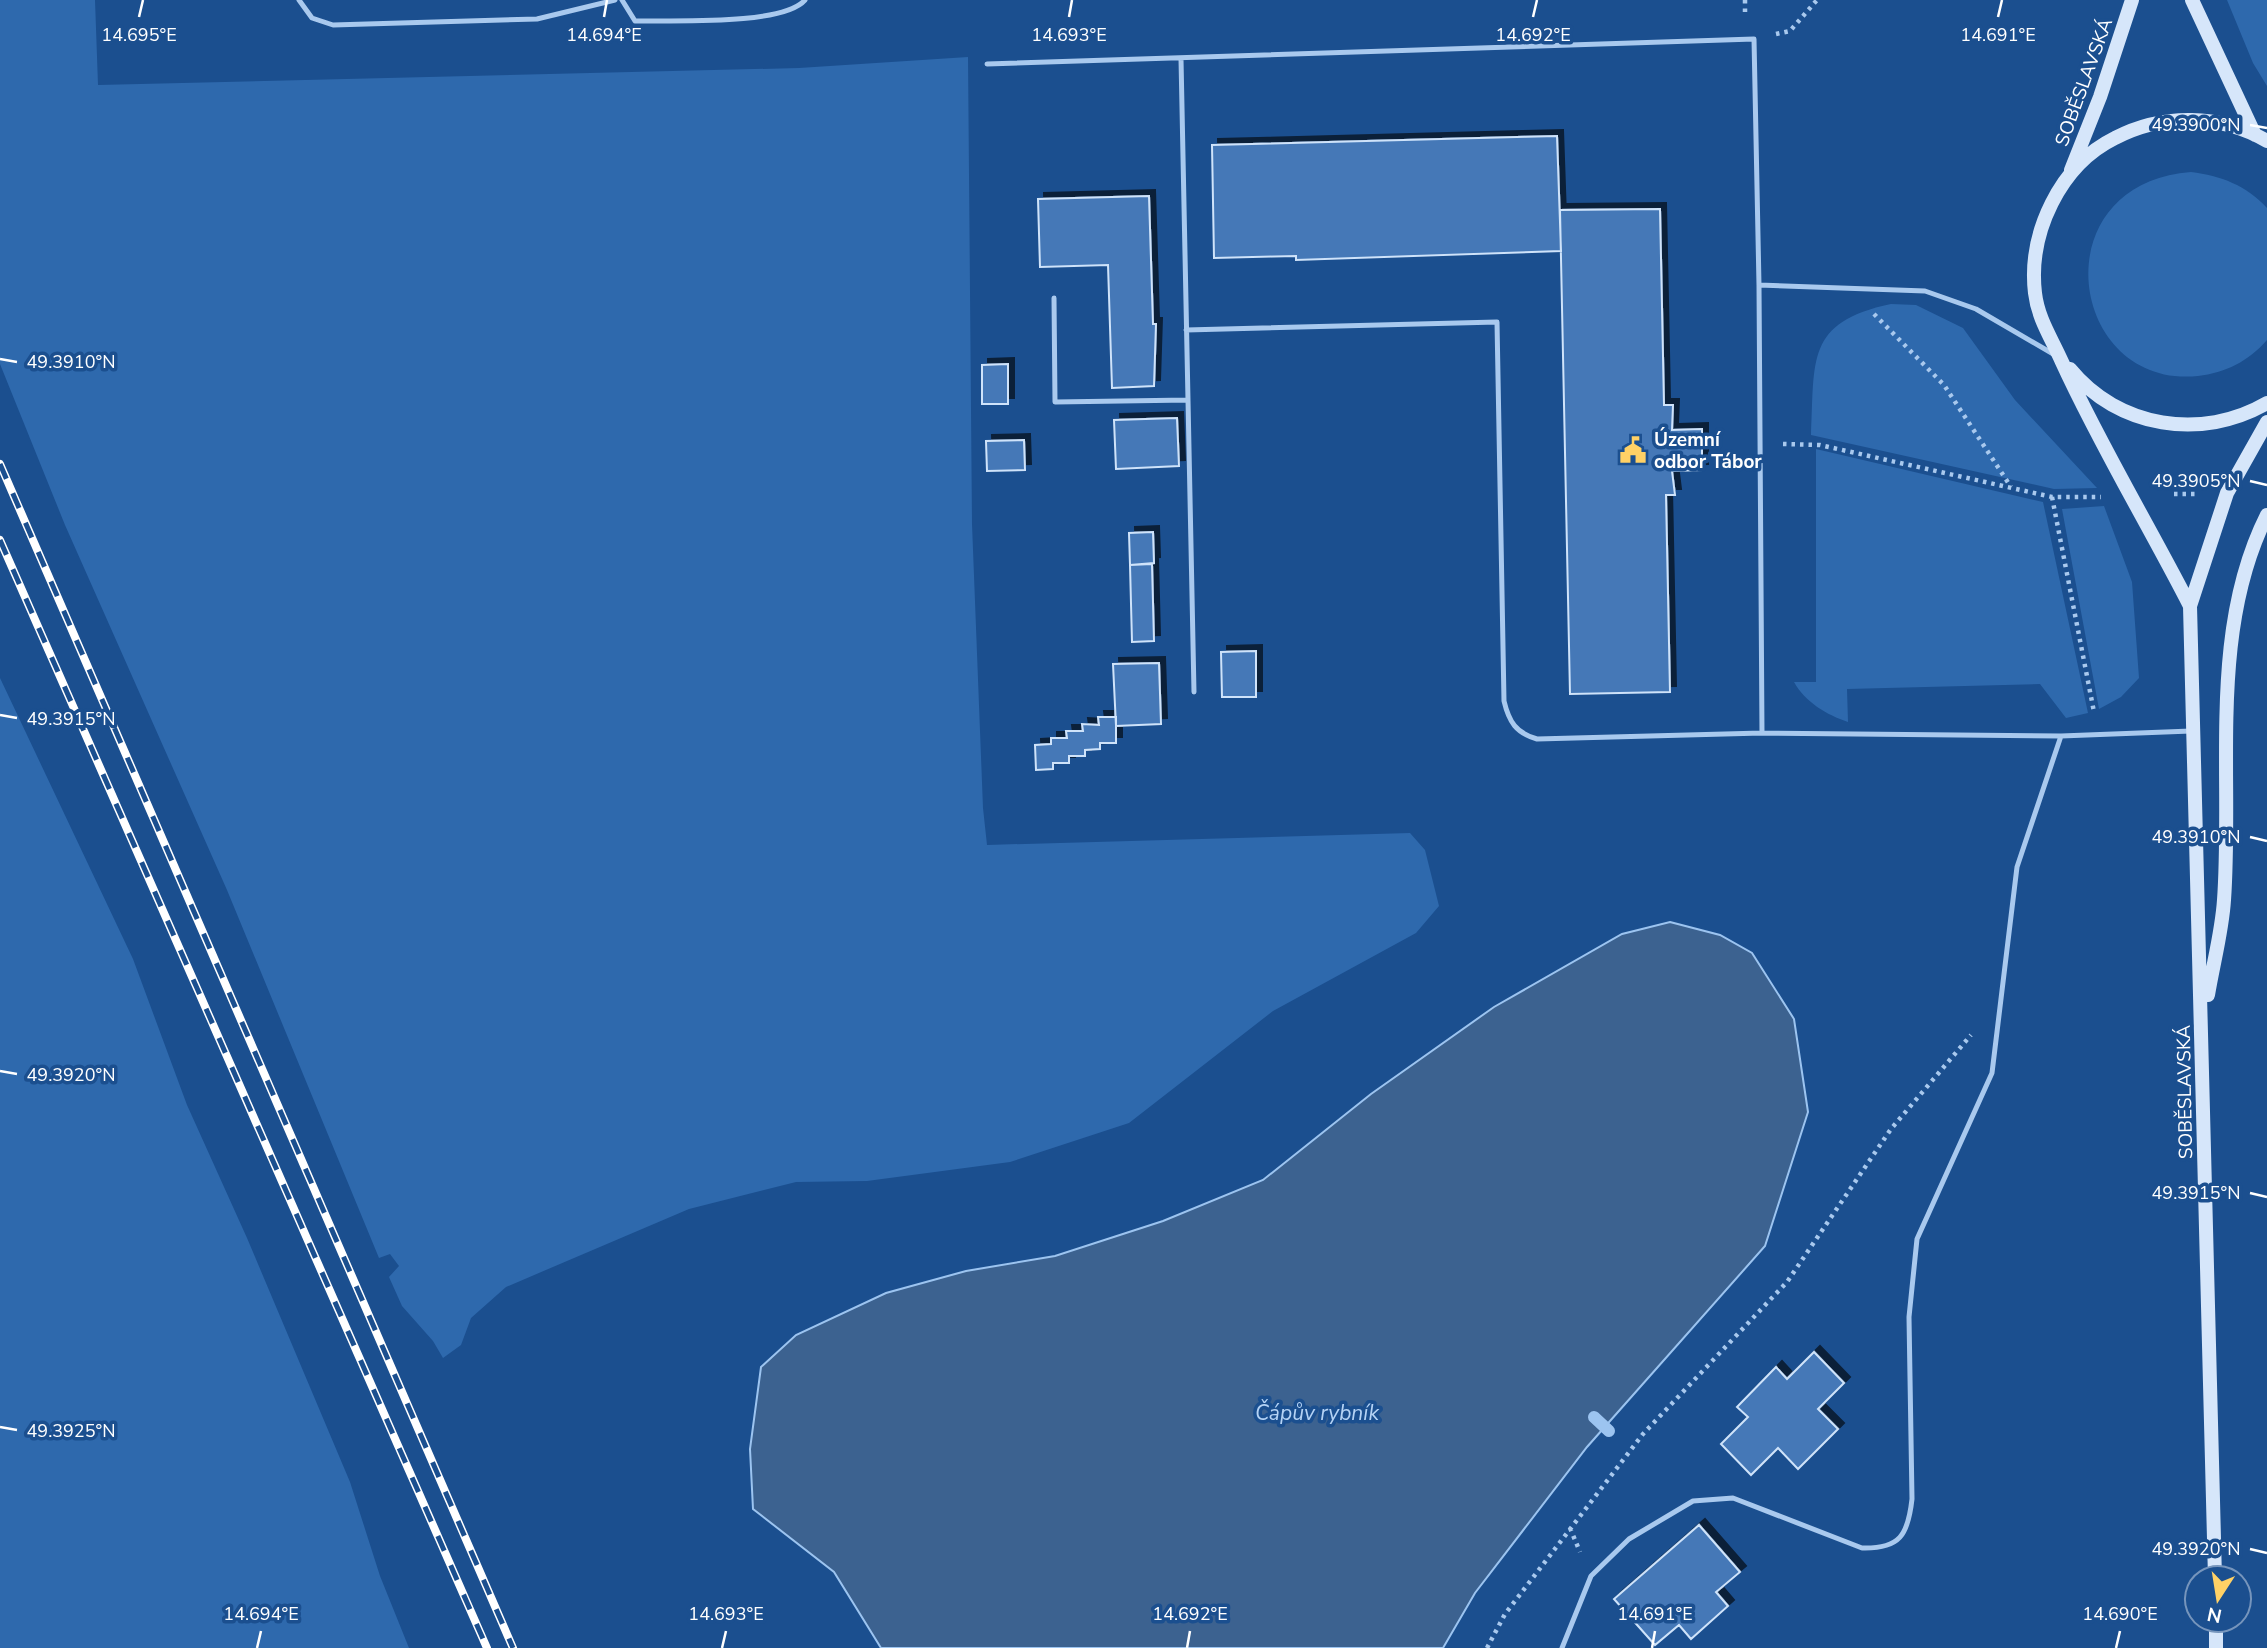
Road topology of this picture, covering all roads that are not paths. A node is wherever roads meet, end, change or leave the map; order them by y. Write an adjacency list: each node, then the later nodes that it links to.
1 (299, 0): 2 (lane)
2 (615, 0)
3 (622, 0): 4 (lane)
4 (805, 0)
5 (2132, 0): 10 (main road, SOBĚSLAVSKÁ)
6 (2192, 0): 9 (main road, SOBĚSLAVSKÁ)
7 (1181, 59): 8 (lane); 11 (lane); 13 (lane)
8 (988, 64)
9 (2261, 138): 10 (main road, SOBĚSLAVSKÁ)
10 (2068, 177): 14 (main road, SOBĚSLAVSKÁ)
11 (1759, 285): 14 (lane); 22 (lane)
12 (1054, 298): 15 (lane)
13 (1186, 330): 15 (lane); 22 (lane)
14 (2061, 358): 16 (main road, SOBĚSLAVSKÁ); 19 (main road, SOBĚSLAVSKÁ)
15 (1188, 400): 20 (lane)
16 (2267, 403)
17 (2267, 422): 19 (main road, SOBĚSLAVSKÁ)
18 (2267, 515): 24 (main road)
19 (2190, 606): 21 (main road, SOBĚSLAVSKÁ)
20 (1194, 692)
21 (2194, 730): 23 (lane); 24 (main road, SOBĚSLAVSKÁ)
22 (1762, 733): 23 (lane)
23 (2061, 736): 26 (lane)
24 (2202, 1028): 25 (main road, SOBĚSLAVSKÁ)
25 (2215, 1564)
26 (1562, 1648)

